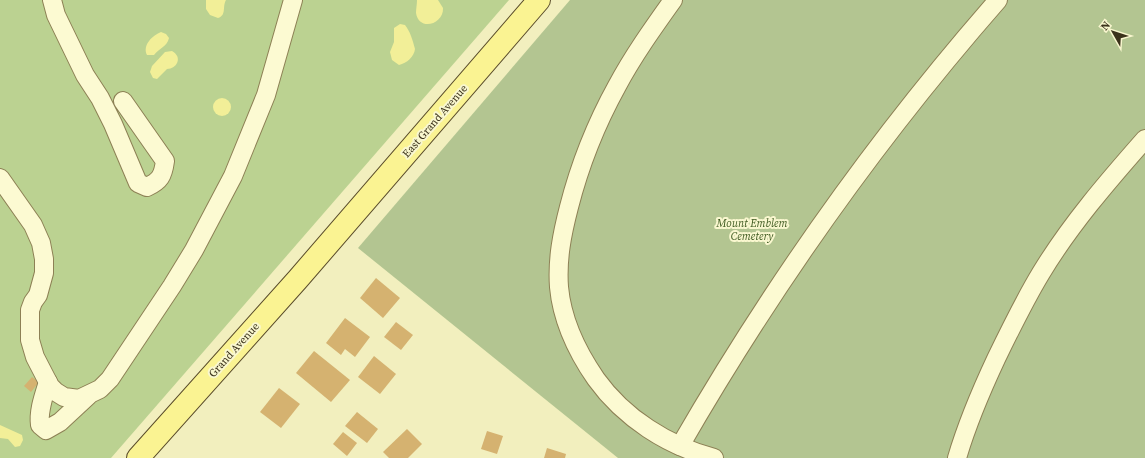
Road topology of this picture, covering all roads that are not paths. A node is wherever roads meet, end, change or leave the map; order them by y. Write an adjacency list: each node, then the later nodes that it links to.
1 (52, 0): 6 (lane)
2 (293, 0): 11 (lane)
3 (540, 0): 9 (main road, East Grand Avenue)
4 (673, 0): 12 (lane)
5 (998, 0): 12 (lane)
6 (123, 101)
7 (1145, 139): 15 (lane)
8 (0, 178): 10 (lane)
9 (330, 242): 13 (main road, Grand Avenue)
10 (48, 382): 11 (lane); 11 (lane)
11 (88, 396)
12 (680, 446): 14 (lane)
13 (138, 458)
14 (714, 458)
15 (957, 458)

